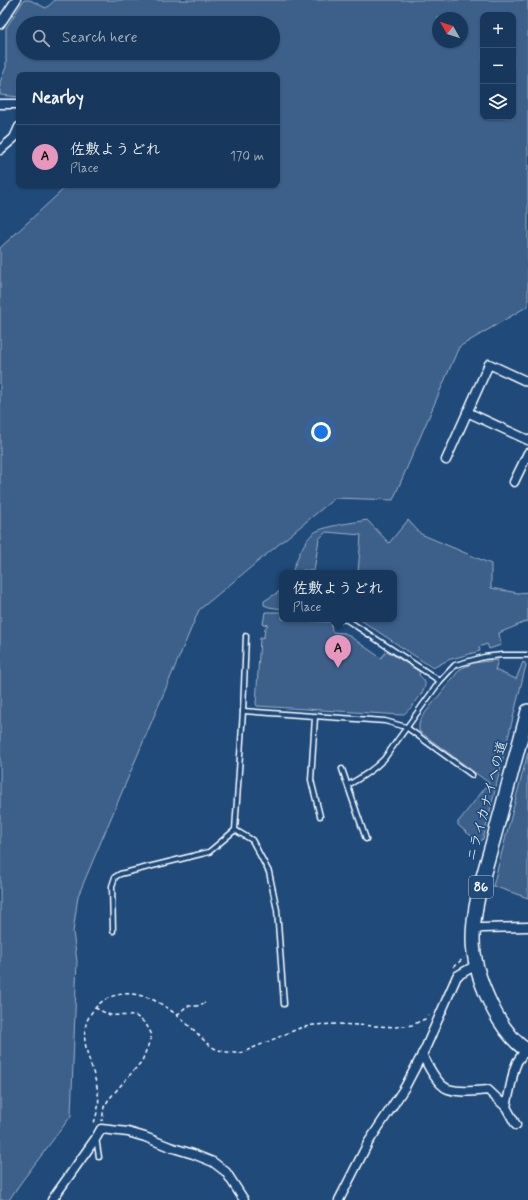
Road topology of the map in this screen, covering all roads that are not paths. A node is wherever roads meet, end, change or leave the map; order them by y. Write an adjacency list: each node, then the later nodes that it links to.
1 (16, 0): 2 (street)
2 (0, 24)
3 (0, 104): 4 (street)
4 (16, 104)
5 (16, 134): 6 (street)
6 (0, 150)
7 (528, 382): 8 (street)
8 (468, 412): 9 (street); 11 (street)
9 (528, 440)
10 (528, 453): 12 (street)
11 (446, 460)
12 (514, 482)
13 (350, 622): 16 (lane)
14 (246, 636): 18 (lane)
15 (528, 655): 16 (lane)
16 (440, 681): 20 (lane)
17 (528, 711): 28 (main road, ニライカナイへの道 / 86)
18 (243, 712): 19 (lane); 25 (lane)
19 (315, 716): 20 (lane); 24 (lane)
20 (406, 727): 22 (lane); 23 (lane)
21 (342, 769): 23 (lane)
22 (472, 775)
23 (348, 785): 26 (lane)
24 (320, 816)
25 (235, 830): 29 (lane); 31 (lane)
26 (366, 839)
27 (528, 927): 28 (street)
28 (473, 930): 30 (main road, ニライカナイへの道 / 86)
29 (113, 931)
30 (476, 964): 32 (main road, ニライカナイへの道 / 86); 33 (street)
31 (284, 1004)
32 (527, 1050): 34 (street)
33 (422, 1054): 34 (street); 40 (street)
34 (506, 1107): 35 (street)
35 (516, 1125)
36 (96, 1138): 37 (lane); 38 (street); 39 (street)
37 (99, 1157)
38 (52, 1200)
39 (244, 1200)
40 (339, 1200)

